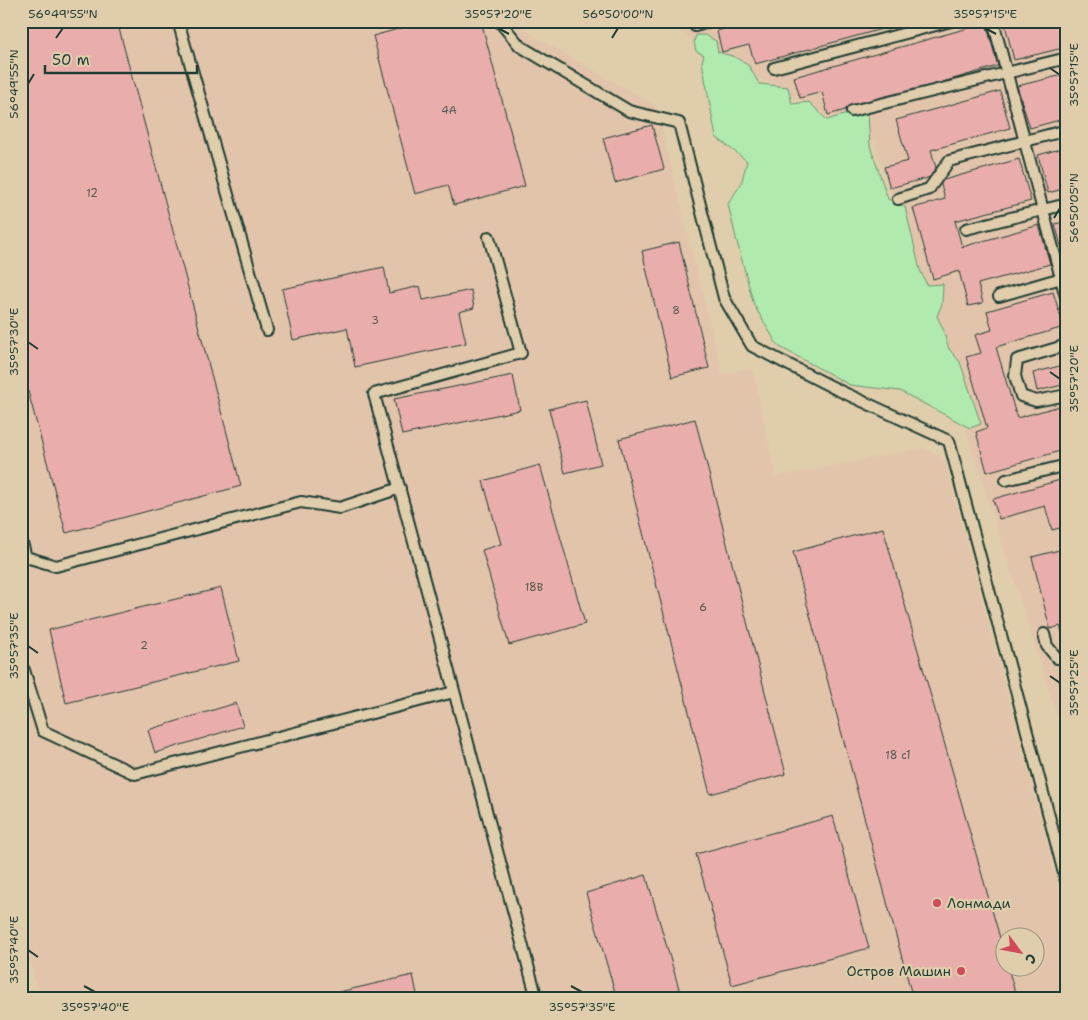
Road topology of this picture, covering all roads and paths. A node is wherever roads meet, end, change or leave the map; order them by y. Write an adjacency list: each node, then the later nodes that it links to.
1 (178, 21): 21 (lane)
2 (499, 21): 32 (lane)
3 (713, 21): 6 (lane)
4 (951, 21): 8 (lane)
5 (993, 21): 9 (lane)
6 (695, 26)
7 (1067, 58): 9 (lane)
8 (774, 68)
9 (1007, 73): 10 (lane); 12 (lane)
10 (852, 111)
11 (1067, 130): 12 (lane)
12 (1025, 141): 13 (lane); 15 (lane)
13 (898, 199)
14 (1067, 204): 15 (lane)
15 (1043, 210): 16 (lane); 18 (lane)
16 (966, 229)
17 (489, 237): 26 (lane)
18 (1064, 277): 19 (lane); 20 (lane)
19 (999, 296)
20 (1067, 301)
21 (267, 330)
22 (1067, 345): 23 (lane)
23 (1067, 395)
24 (1067, 465): 25 (lane)
25 (1006, 480)
26 (400, 488): 27 (lane); 31 (lane)
27 (21, 539)
28 (1044, 634): 29 (lane)
29 (1067, 659)
30 (21, 671): 31 (lane)
31 (454, 692): 33 (lane)
32 (1067, 885)
33 (536, 999)

